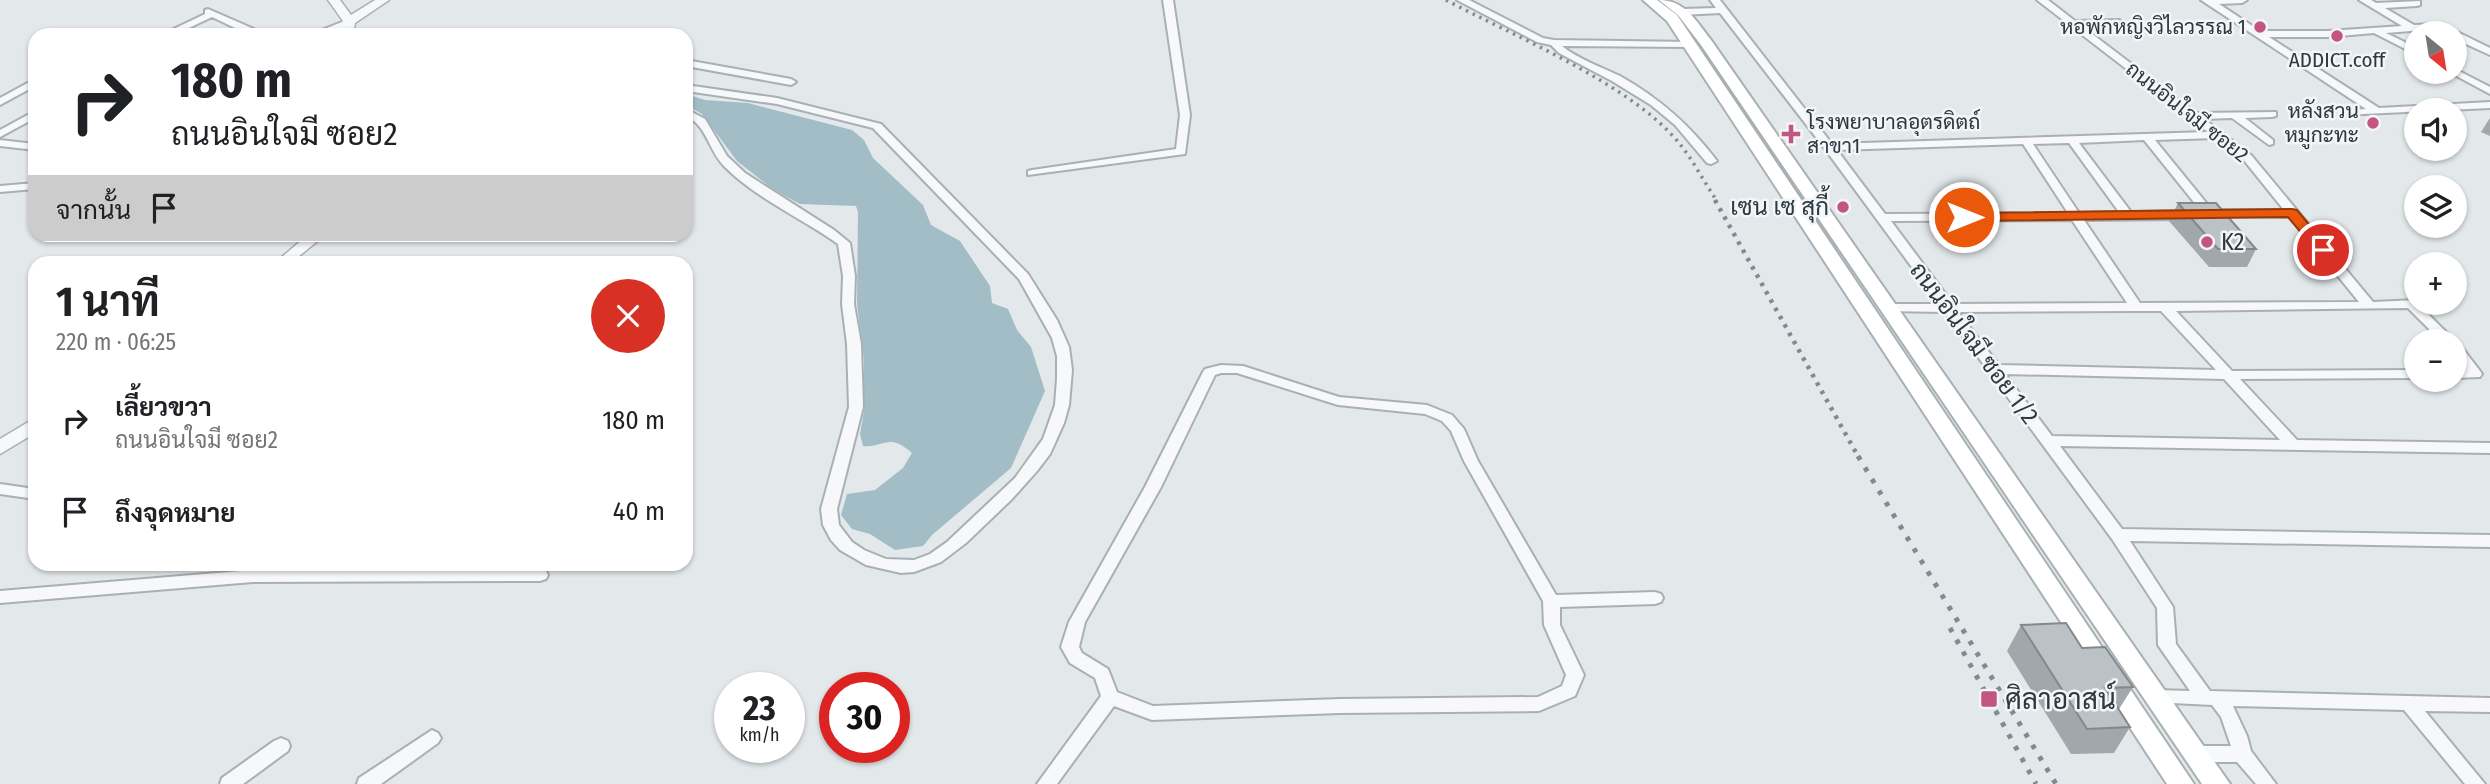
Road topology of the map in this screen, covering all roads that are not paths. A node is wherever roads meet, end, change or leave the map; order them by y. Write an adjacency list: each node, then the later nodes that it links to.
1 (334, 0): 17 (street)
2 (383, 0): 17 (street)
3 (1168, 0): 54 (street)
4 (1462, 0): 25 (street)
5 (1649, 0): 26 (main road)
6 (1665, 0): 14 (main road)
7 (2042, 0): 16 (street, ถนนอินใจมี ซอย2)
8 (2242, 0): 10 (street)
9 (2364, 0): 13 (street)
10 (2208, 1): 22 (street)
11 (2417, 3): 13 (street)
12 (1719, 5): 14 (street); 52 (street, ถนนอินใจมี ซอย 1/2)
13 (2374, 6): 15 (street)
14 (1682, 12): 67 (main road)
15 (2404, 23)
16 (2073, 24): 23 (street); 42 (street, ถนนอินใจมี ซอย2)
17 (348, 27)
18 (180, 28): 19 (street)
19 (244, 28)
20 (2404, 29): 21 (street)
21 (2377, 31): 22 (street); 27 (street)
22 (2257, 33): 37 (street)
23 (2138, 36)
24 (2468, 41): 28 (street)
25 (1554, 43): 26 (street); 53 (street)
26 (1690, 44): 86 (main road)
27 (2404, 45)
28 (2490, 52)
29 (693, 63): 31 (street)
30 (2468, 79): 34 (street)
31 (791, 82)
32 (28, 86): 35 (street)
33 (693, 89): 40 (street)
34 (2490, 91)
35 (0, 102)
36 (2488, 106): 37 (street)
37 (2378, 112): 38 (street)
38 (2347, 113)
39 (2272, 114): 41 (street)
40 (693, 115)
41 (2235, 115): 42 (street); 49 (street)
42 (2192, 116): 45 (street, ถนนอินใจมี ซอย2)
43 (28, 118): 44 (street)
44 (0, 134)
45 (2217, 135): 46 (street); 57 (street, ถนนอินใจมี ซอย2)
46 (2148, 138): 47 (street); 58 (street)
47 (2072, 140): 48 (street); 59 (street)
48 (2026, 141): 52 (street); 60 (street)
49 (2269, 142)
50 (0, 143): 51 (street)
51 (28, 146)
52 (1829, 147): 61 (street, ถนนอินใจมี ซอย 1/2)
53 (1711, 161)
54 (1032, 173)
55 (28, 187): 56 (street)
56 (1, 190)
57 (2292, 213): 58 (street); 65 (street, ถนนอินใจมี ซอย2)
58 (2209, 214): 59 (street)
59 (2127, 215): 60 (street)
60 (2075, 216): 61 (street); 66 (street)
61 (1881, 218): 68 (street, ถนนอินใจมี ซอย 1/2)
62 (309, 242): 63 (street)
63 (291, 256)
64 (2404, 305): 65 (street)
65 (2369, 306): 69 (street)
66 (2137, 307): 68 (street); 69 (street)
67 (1889, 308): 68 (street); 87 (main road)
68 (1947, 308): 73 (street, ถนนอินใจมี ซอย 1/2)
69 (2166, 308): 74 (street)
70 (2422, 315): 71 (street)
71 (2436, 329)
72 (2467, 364): 76 (street)
73 (1994, 369): 74 (street); 78 (street, ถนนอินใจมี ซอย 1/2)
74 (2228, 374): 75 (street); 79 (street)
75 (2404, 374)
76 (2467, 374)
77 (28, 429): 80 (street)
78 (2048, 440): 79 (street); 84 (street, ถนนอินใจมี ซอย 1/2)
79 (2292, 444): 81 (street)
80 (0, 448)
81 (2490, 448)
82 (0, 489): 83 (street)
83 (28, 493)
84 (2119, 535): 85 (street); 94 (street, ถนนอินใจมี ซอย 1/2)
85 (2490, 541)
86 (2021, 542): 87 (main road); 104 (main road)
87 (2050, 542): 93 (main road)
88 (540, 575): 89 (street)
89 (0, 597)
90 (1655, 598): 91 (street)
91 (1551, 601): 92 (street); 92 (street)
92 (1110, 696): 103 (street)
93 (2157, 697): 94 (street); 99 (main road)
94 (2211, 699): 95 (street); 100 (street, ถนนอินใจมี ซอย 1/2)
95 (2409, 704): 96 (street); 107 (street)
96 (2490, 705)
97 (432, 738): 102 (street)
98 (281, 746): 101 (street)
99 (2196, 754): 100 (street); 105 (main road)
100 (2242, 754): 106 (street)
101 (229, 784)
102 (366, 784)
103 (1046, 784)
104 (2181, 784)
105 (2217, 784)
106 (2267, 784)
107 (2476, 784)

